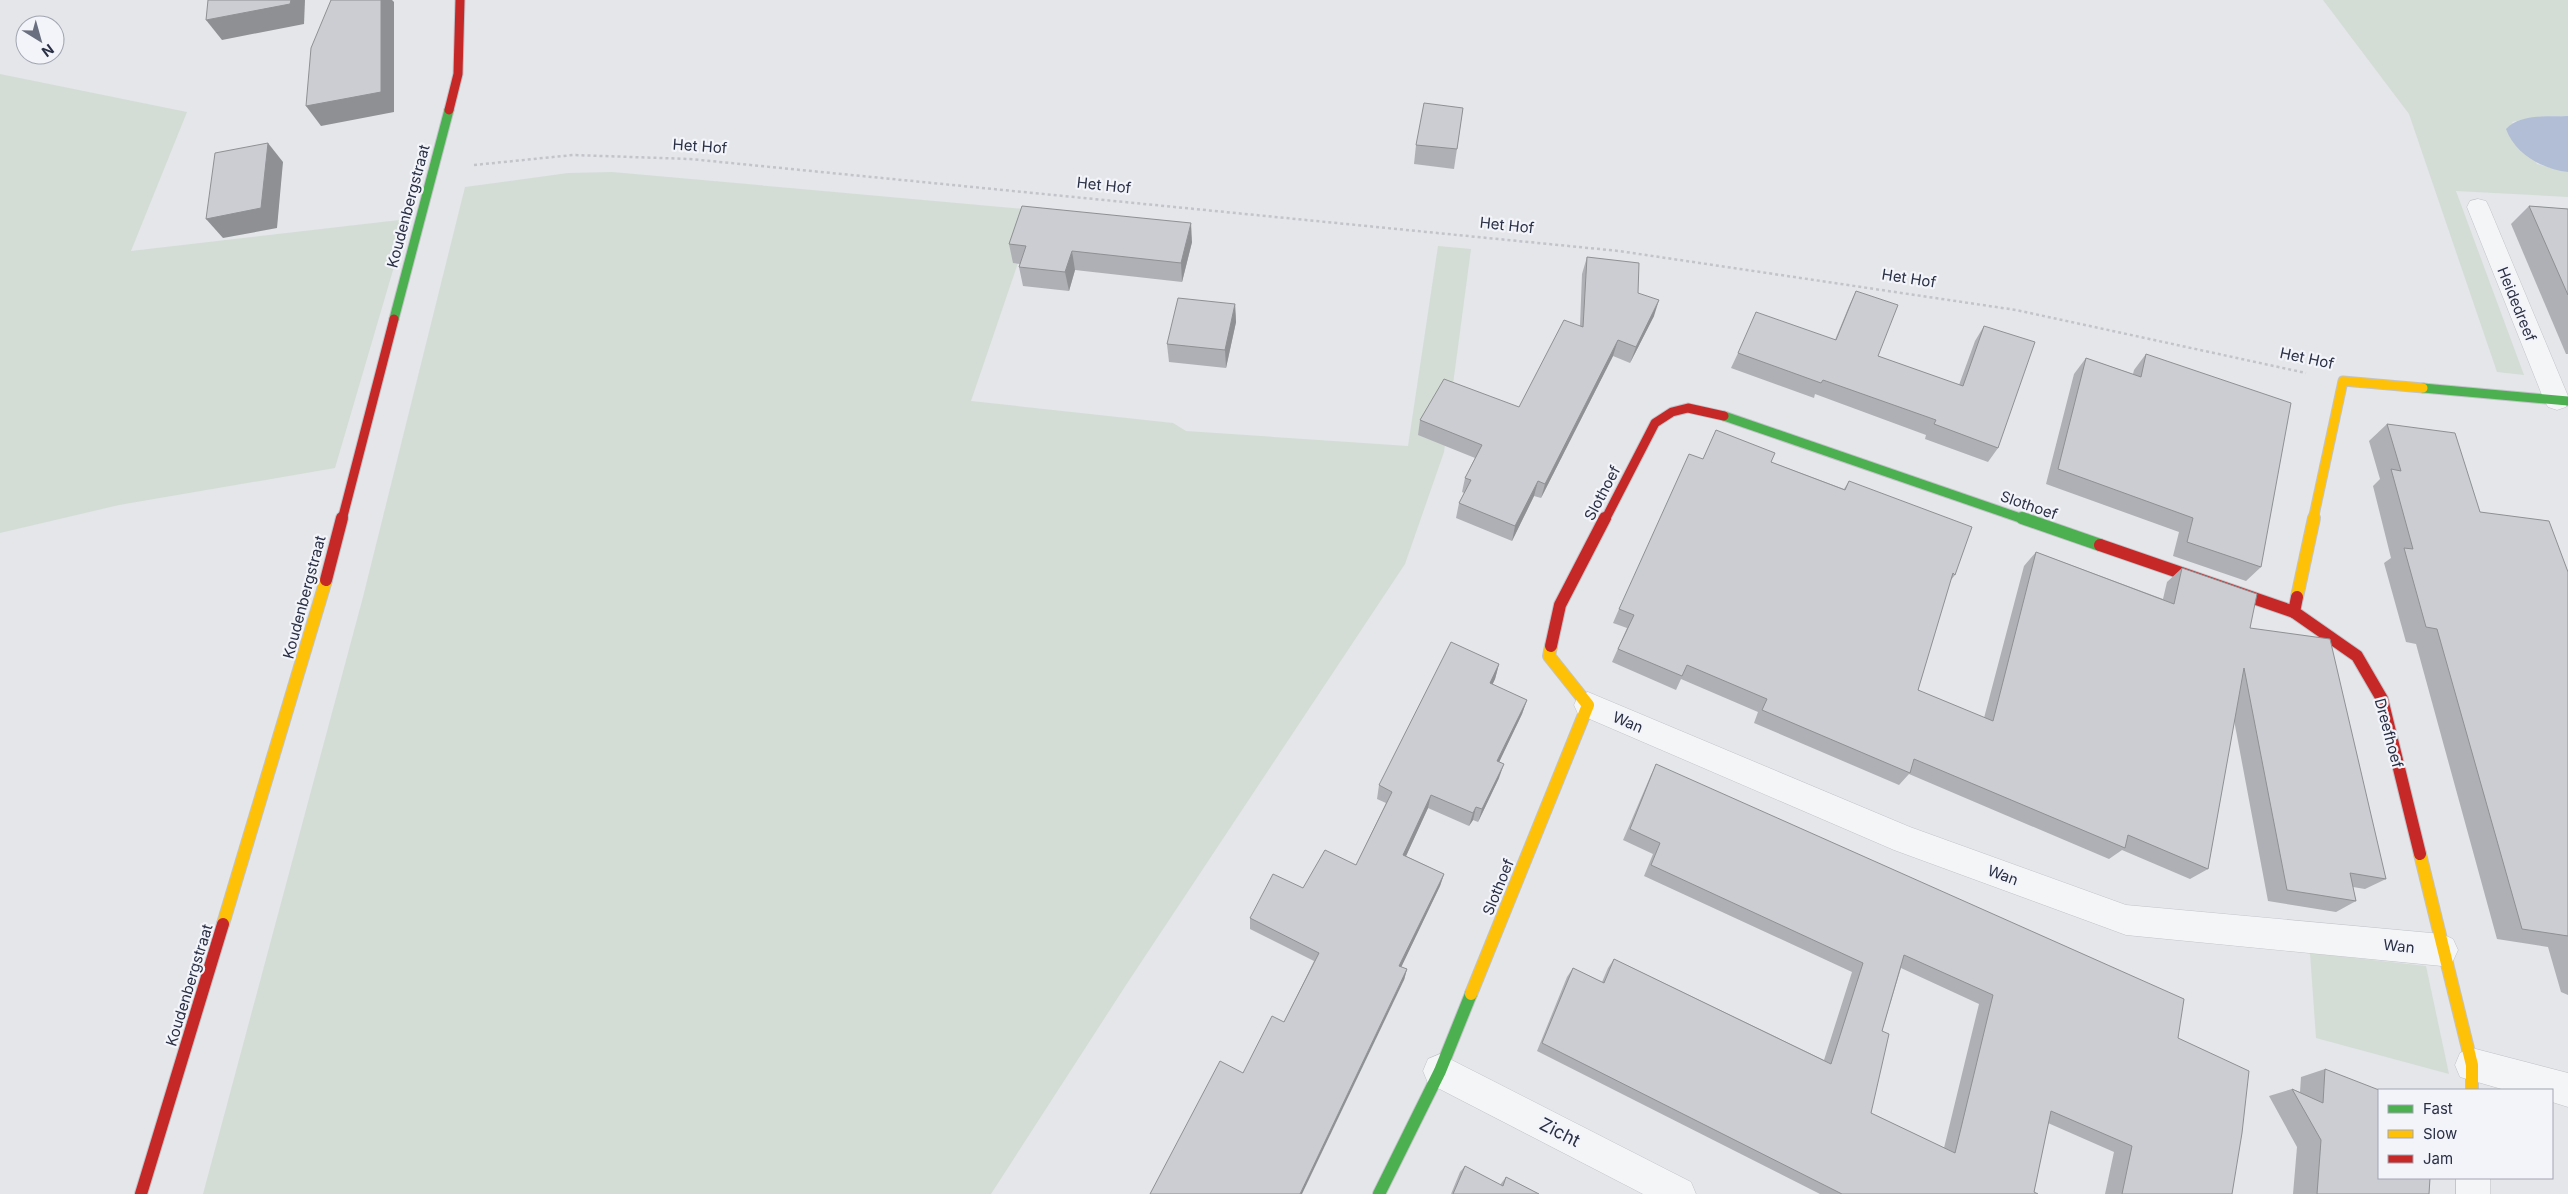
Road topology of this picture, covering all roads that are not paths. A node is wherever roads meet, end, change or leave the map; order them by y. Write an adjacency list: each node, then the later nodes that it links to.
1 (460, 0): 11 (street, Koudenbergstraat)
2 (2478, 207): 3 (street, Heidedreef)
3 (2562, 401): 4 (street, Het Hof)
4 (2294, 612): 5 (street, Slothoef); 6 (street, Dreefhoef)
5 (1588, 705): 6 (street, Wan); 7 (street, Slothoef)
6 (2442, 950): 8 (street, Dreefhoef)
7 (1440, 1071): 12 (street, Slothoef); 13 (street, Zicht)
8 (2472, 1078): 9 (street)
9 (2568, 1090)
10 (2473, 1179): 14 (street)
11 (141, 1194)
12 (1379, 1194)
13 (1679, 1194)
14 (2473, 1194)

